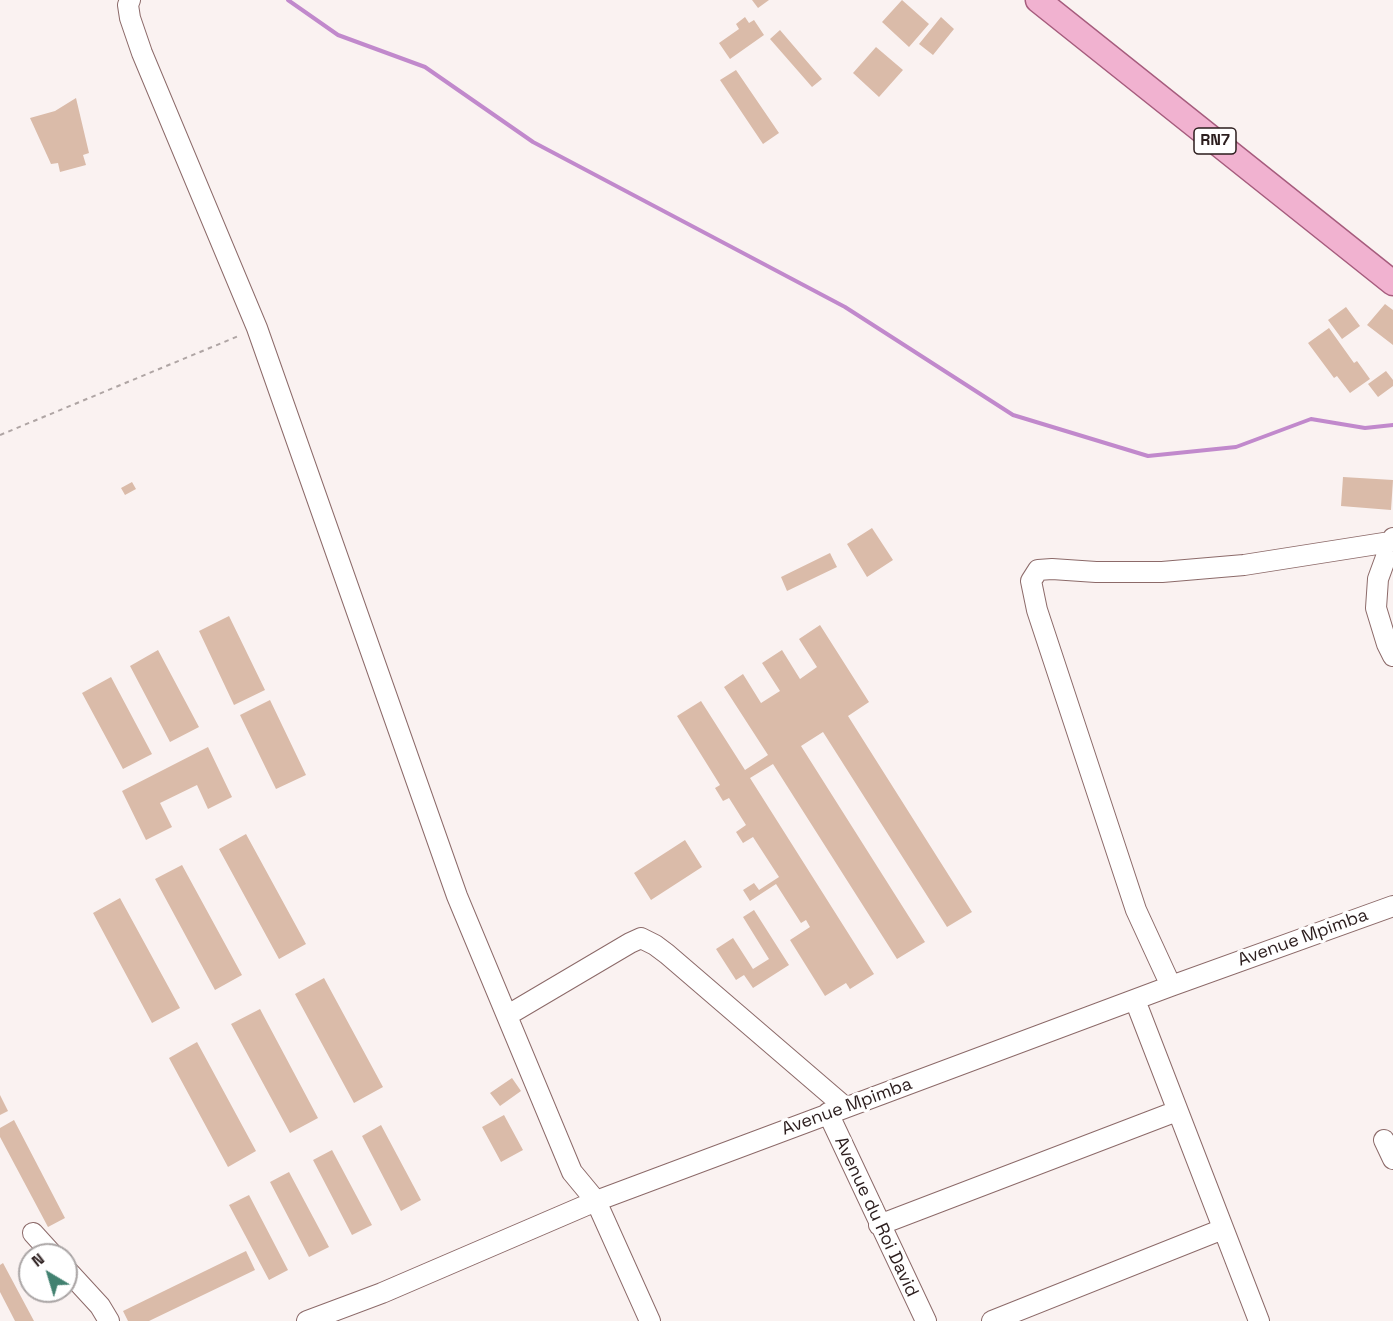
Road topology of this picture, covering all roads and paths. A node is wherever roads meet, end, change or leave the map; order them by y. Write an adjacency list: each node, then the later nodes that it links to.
1 (1038, 0): 3 (main road, RN7)
2 (128, 2): 4 (street)
3 (1393, 283)
4 (257, 328): 5 (path); 11 (street)
5 (0, 435)
6 (1392, 540): 7 (street); 9 (street)
7 (1393, 656)
8 (1393, 906): 9 (street, Avenue Mpimba)
9 (1171, 986): 10 (street, Avenue Mpimba)
10 (1135, 1000): 12 (street, Avenue Mpimba); 13 (street)
11 (508, 1015): 12 (street); 16 (street)
12 (836, 1110): 16 (street, Avenue Mpimba); 17 (street, Avenue du Roi David)
13 (1177, 1111): 17 (street); 18 (street)
14 (1384, 1140): 15 (street)
15 (1393, 1159)
16 (596, 1201): 23 (street, Avenue Mpimba); 24 (street)
17 (879, 1225): 25 (street, Avenue du Roi David)
18 (1223, 1229): 26 (street); 27 (street)
19 (33, 1233): 20 (street)
20 (42, 1243)
21 (78, 1282): 22 (street)
22 (109, 1321)
23 (307, 1321)
24 (650, 1321)
25 (926, 1321)
26 (992, 1321)
27 (1259, 1321)

